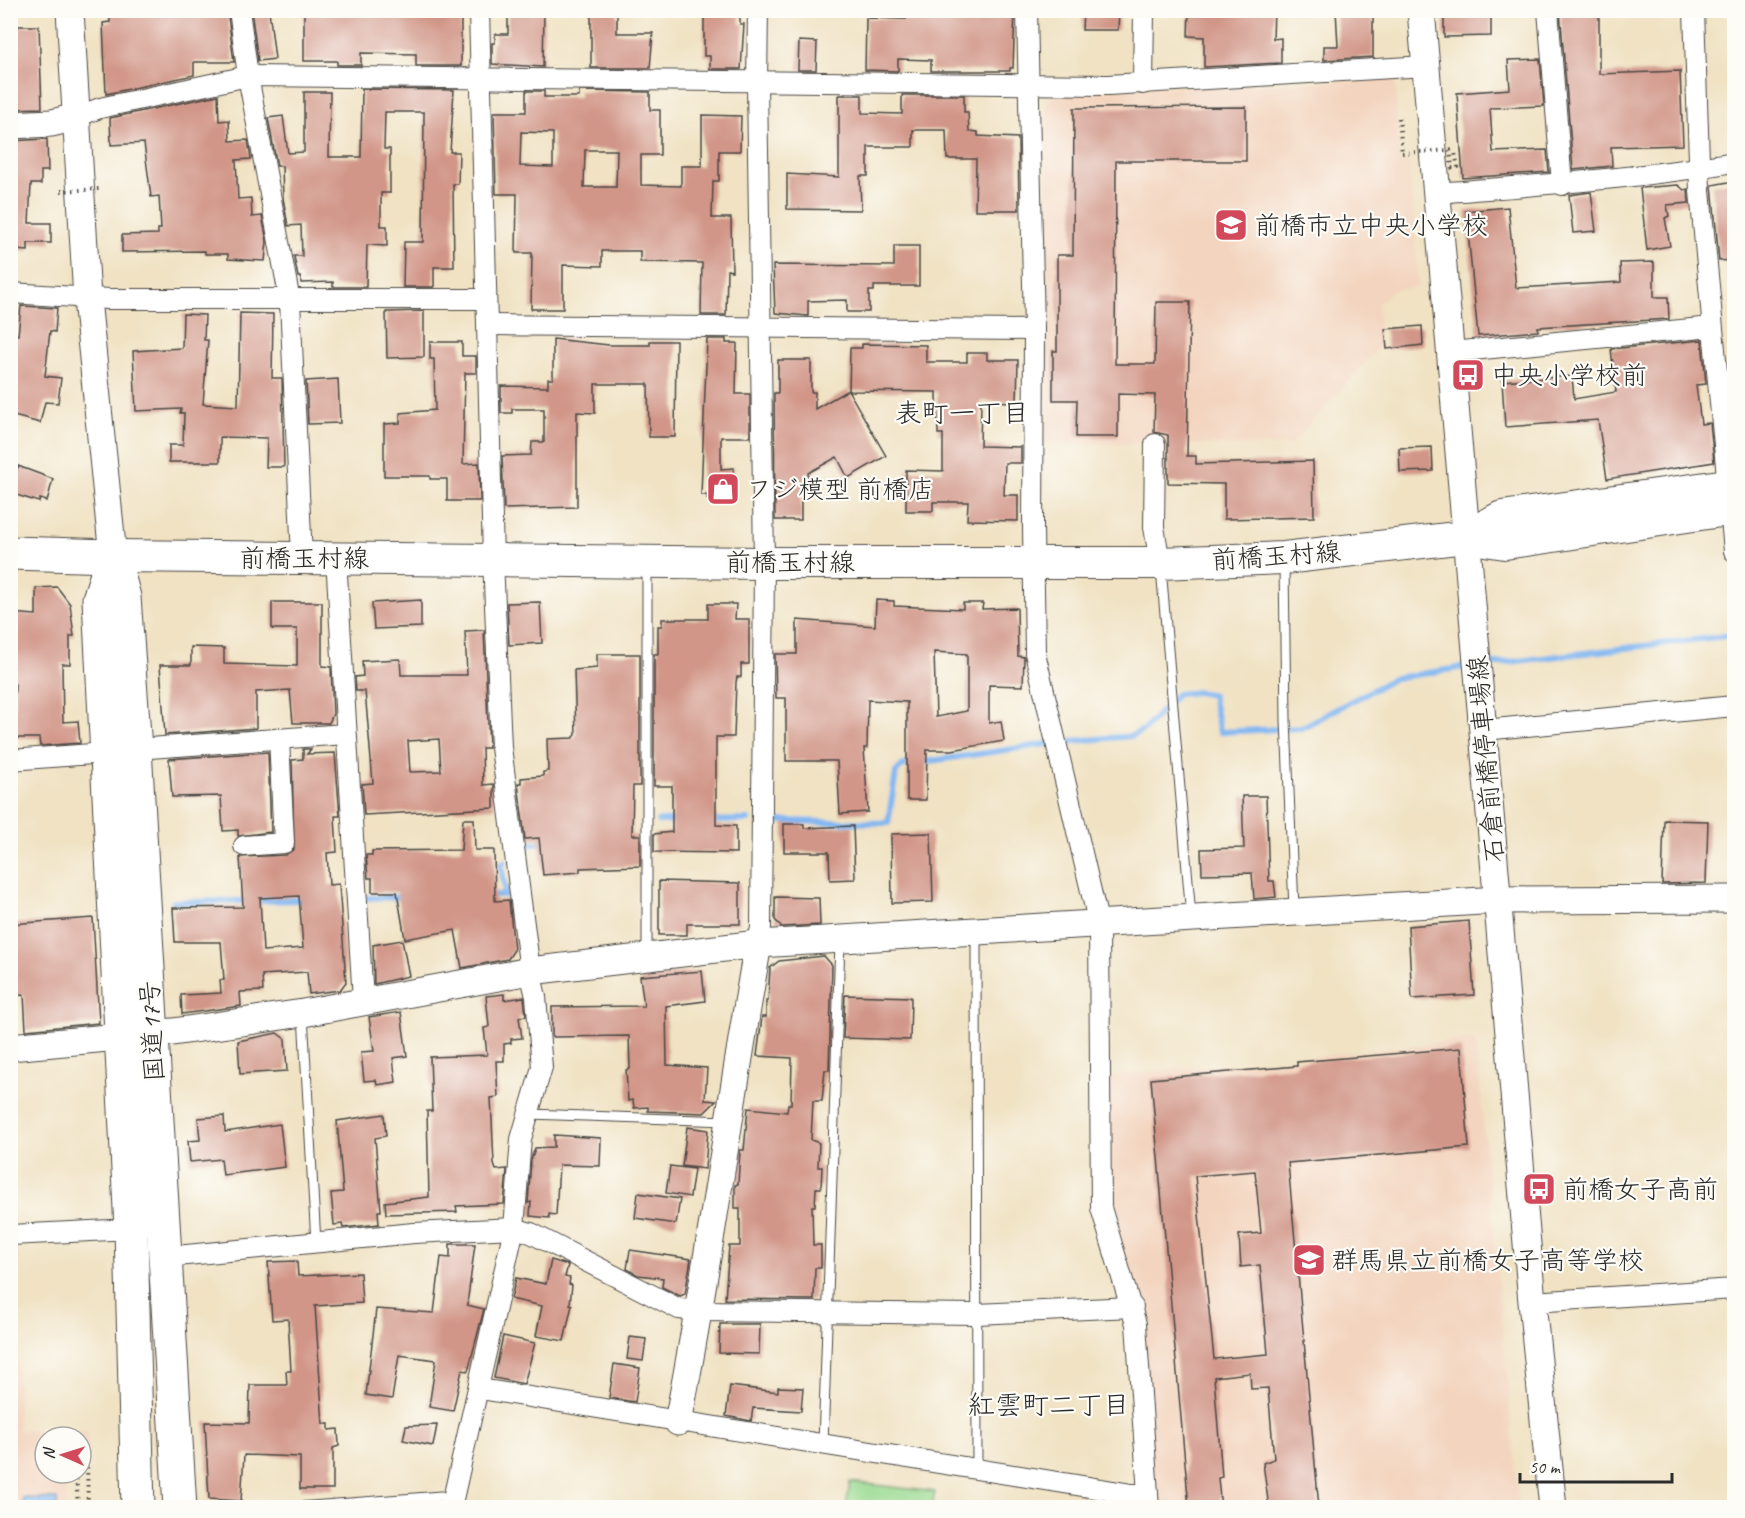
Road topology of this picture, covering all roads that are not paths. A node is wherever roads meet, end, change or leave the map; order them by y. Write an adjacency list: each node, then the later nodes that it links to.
1 (70, 10): 16 (street)
2 (239, 10): 11 (street)
3 (479, 10): 12 (street)
4 (758, 10): 13 (street)
5 (1027, 10): 14 (street)
6 (1144, 10): 15 (street)
7 (1421, 10): 10 (street, 石倉前橋停車場線)
8 (1548, 10): 20 (street)
9 (1694, 10): 19 (street)
10 (1426, 66): 15 (street); 21 (street, 石倉前橋停車場線)
11 (248, 76): 12 (street); 16 (street); 25 (street)
12 (480, 79): 13 (street); 23 (street)
13 (756, 83): 14 (street); 27 (street)
14 (1028, 83): 15 (street); 29 (street)
15 (1143, 84)
16 (76, 117): 17 (street); 24 (street)
17 (10, 126)
18 (1734, 162): 19 (street)
19 (1699, 169): 20 (street); 28 (street)
20 (1562, 185): 21 (street)
21 (1437, 193): 30 (street, 石倉前橋停車場線)
22 (10, 293): 24 (street)
23 (486, 298): 25 (street); 26 (street)
24 (87, 299): 25 (street); 36 (street)
25 (290, 301): 37 (street)
26 (487, 325): 27 (street); 40 (street)
27 (760, 326): 29 (street); 42 (street)
28 (1712, 327): 30 (street); 32 (street)
29 (1034, 330): 43 (street)
30 (1451, 352): 33 (street, 石倉前橋停車場線)
31 (1155, 444): 44 (street)
32 (1732, 496): 33 (main road, 前橋玉村線); 34 (street)
33 (1465, 537): 39 (main road, 前橋玉村線); 46 (street, 石倉前橋停車場線)
34 (1734, 550)
35 (10, 553): 36 (highway)
36 (113, 556): 37 (main road, 前橋玉村線); 49 (highway, 国道17号)
37 (302, 558): 38 (main road, 前橋玉村線)
38 (336, 558): 40 (main road, 前橋玉村線); 47 (street)
39 (1284, 558): 44 (main road, 前橋玉村線); 54 (lane)
40 (493, 559): 41 (main road, 前橋玉村線); 61 (street)
41 (647, 560): 42 (main road, 前橋玉村線); 60 (lane)
42 (764, 562): 43 (main road, 前橋玉村線); 59 (street)
43 (1035, 563): 44 (main road, 前橋玉村線); 56 (street)
44 (1160, 563): 55 (lane)
45 (1734, 705): 46 (street)
46 (1484, 730): 53 (street, 石倉前橋停車場線)
47 (346, 734): 48 (street); 62 (street)
48 (279, 738): 49 (street); 51 (street)
49 (121, 751): 50 (street); 64 (highway, 国道17号)
50 (10, 760)
51 (244, 846)
52 (1734, 899): 53 (street)
53 (1499, 900): 54 (street); 74 (street, 石倉前橋停車場線)
54 (1294, 913): 55 (street)
55 (1192, 919): 56 (street)
56 (1099, 925): 57 (street); 75 (street)
57 (976, 932): 58 (street); 78 (lane)
58 (840, 940): 59 (street); 77 (lane)
59 (758, 944): 60 (street); 67 (street)
60 (647, 958): 61 (street)
61 (530, 971): 62 (street); 66 (street)
62 (363, 1001): 63 (street)
63 (303, 1013): 64 (street); 71 (lane)
64 (137, 1037): 65 (street); 69 (highway, 国道17号); 72 (highway, 国道17号)
65 (10, 1047)
66 (528, 1114): 67 (lane); 68 (street)
67 (727, 1121): 76 (street)
68 (514, 1228): 71 (street); 76 (street); 79 (street)
69 (130, 1229): 70 (street); 85 (highway, 国道17号)
70 (10, 1235)
71 (316, 1243): 72 (street)
72 (166, 1257): 86 (highway, 国道17号)
73 (1734, 1289): 74 (street)
74 (1532, 1302): 88 (street, 石倉前橋停車場線)
75 (1132, 1307): 78 (street); 83 (street)
76 (699, 1311): 77 (street); 80 (street)
77 (828, 1313): 78 (street); 81 (lane)
78 (977, 1314): 82 (lane)
79 (480, 1389): 80 (street); 84 (street)
80 (678, 1422): 81 (street)
81 (823, 1445): 82 (street)
82 (976, 1469): 83 (street)
83 (1148, 1501)
84 (453, 1504): 87 (lane)
85 (138, 1508)
86 (180, 1508)
87 (285, 1508)
88 (1553, 1508)

